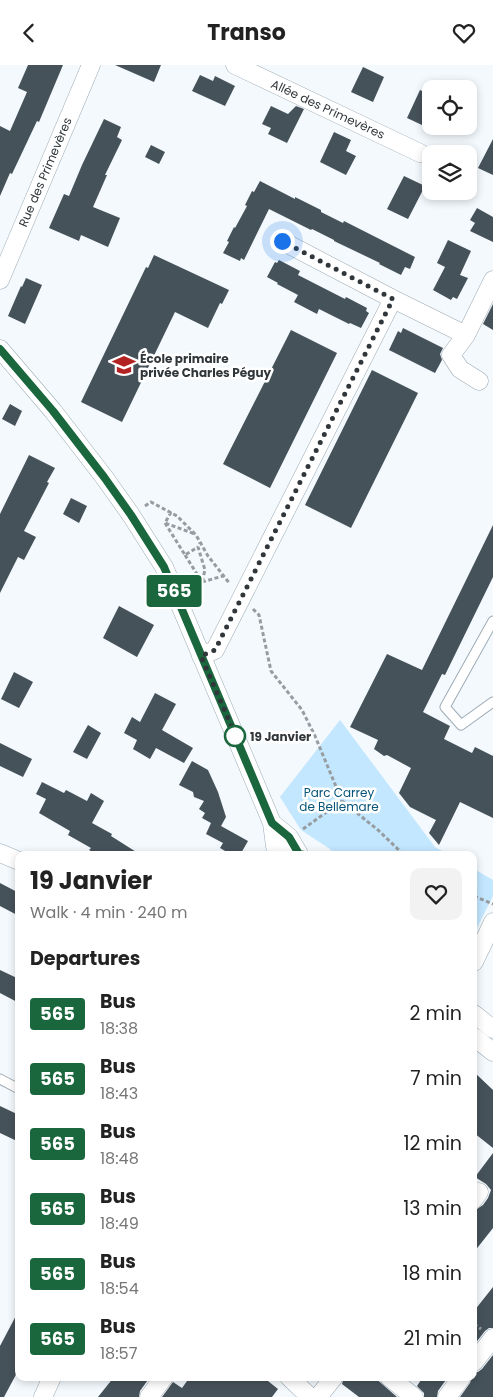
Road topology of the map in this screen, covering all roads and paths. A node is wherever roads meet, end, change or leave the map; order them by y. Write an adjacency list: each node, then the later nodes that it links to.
1 (91, 65): 5 (street, Rue des Primevères)
2 (235, 65): 3 (street, Allée des Primevères)
3 (420, 153)
4 (282, 241): 7 (street)
5 (0, 280)
6 (493, 280): 8 (street)
7 (393, 299): 8 (street); 20 (street)
8 (466, 335): 10 (street)
9 (0, 349): 12 (street)
10 (479, 381)
11 (171, 512): 12 (path); 13 (path); 14 (path)
12 (131, 515): 22 (street)
13 (165, 523): 14 (path); 17 (path)
14 (196, 535): 15 (path)
15 (200, 543): 16 (path); 18 (path)
16 (198, 547): 17 (path); 19 (path)
17 (185, 555): 19 (path)
18 (223, 576): 19 (path); 20 (path)
19 (202, 582)
20 (242, 595): 22 (street); 24 (path)
21 (493, 621): 23 (lane)
22 (201, 656): 25 (street)
23 (493, 702)
24 (342, 801): 26 (path); 29 (path)
25 (272, 823): 27 (street); 28 (street)
26 (301, 830)
27 (277, 851)
28 (298, 851)
29 (400, 851)
30 (477, 897): 31 (path)
31 (493, 904)
32 (493, 922): 33 (street)
33 (477, 956)
34 (477, 1016): 35 (street)
35 (493, 1029)
36 (477, 1039): 37 (street)
37 (493, 1051)
38 (0, 1079): 39 (lane)
39 (15, 1087)
40 (493, 1338): 41 (street)
41 (477, 1358)
42 (50, 1381): 48 (street)
43 (161, 1381): 49 (street)
44 (293, 1381): 50 (street)
45 (331, 1381): 51 (street)
46 (394, 1381): 52 (street)
47 (459, 1381): 53 (street)
48 (42, 1397)
49 (149, 1397)
50 (310, 1397)
51 (318, 1397)
52 (414, 1397)
53 (447, 1397)

